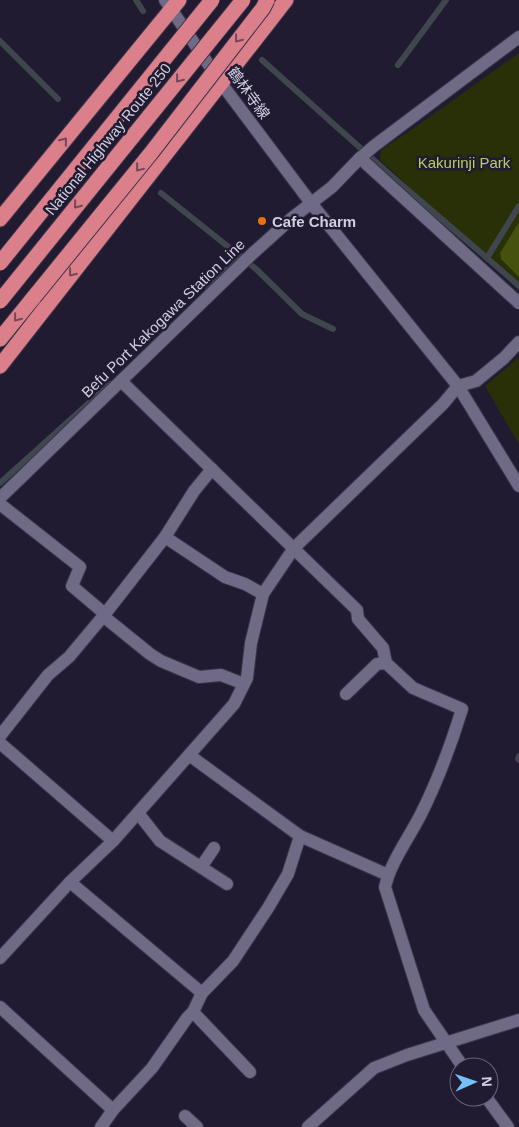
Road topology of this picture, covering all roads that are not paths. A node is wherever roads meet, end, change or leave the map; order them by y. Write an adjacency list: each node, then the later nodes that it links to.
1 (212, 0): 11 (highway, National Highway Route 250, bridge)
2 (243, 0): 12 (highway, National Highway Route 250, one-way to 12, bridge)
3 (267, 0): 14 (highway, one-way to 14, bridge)
4 (286, 0): 7 (highway)
5 (172, 3): 7 (street, 鶴林寺線); 10 (highway, one-way to 5)
6 (519, 37): 8 (street, Befu Port Kakogawa Station Line)
7 (221, 83): 9 (street, 鶴林寺線); 16 (highway, one-way to 16)
8 (360, 158): 9 (street, Befu Port Kakogawa Station Line); 13 (street)
9 (311, 203): 17 (street, Befu Port Kakogawa Station Line); 18 (street, 鶴林寺線)
10 (0, 219)
11 (0, 263)
12 (0, 301)
13 (519, 303)
14 (0, 340)
15 (519, 342): 18 (street)
16 (0, 366)
17 (121, 381): 19 (street); 21 (street, Befu Port Kakogawa Station Line)
18 (458, 386): 20 (street, 鶴林寺線); 24 (street)
19 (212, 469): 23 (street); 24 (street)
20 (519, 486)
21 (0, 498)
22 (0, 504): 26 (street)
23 (165, 537): 25 (street); 26 (street)
24 (294, 548): 25 (street); 27 (street)
25 (264, 594): 28 (street)
26 (104, 615): 28 (street); 30 (street)
27 (386, 663): 29 (street); 38 (street)
28 (244, 684): 32 (street)
29 (346, 694)
30 (0, 736)
31 (0, 743): 35 (street)
32 (189, 755): 33 (street); 34 (street)
33 (138, 813): 35 (street); 37 (street)
34 (300, 836): 38 (street); 42 (street)
35 (113, 841): 39 (street)
36 (214, 848): 37 (street)
37 (201, 867): 40 (street)
38 (388, 874): 46 (street)
39 (70, 882): 41 (street); 42 (street)
40 (227, 884)
41 (0, 958)
42 (202, 993): 44 (street)
43 (0, 1007): 50 (street)
44 (193, 1012): 48 (street); 50 (street)
45 (519, 1020): 46 (street)
46 (445, 1043): 47 (street); 54 (street)
47 (456, 1057)
48 (250, 1072)
49 (493, 1107): 55 (street)
50 (113, 1110): 52 (street)
51 (185, 1116): 53 (street)
52 (101, 1127)
53 (197, 1127)
54 (308, 1127)
55 (508, 1127)

